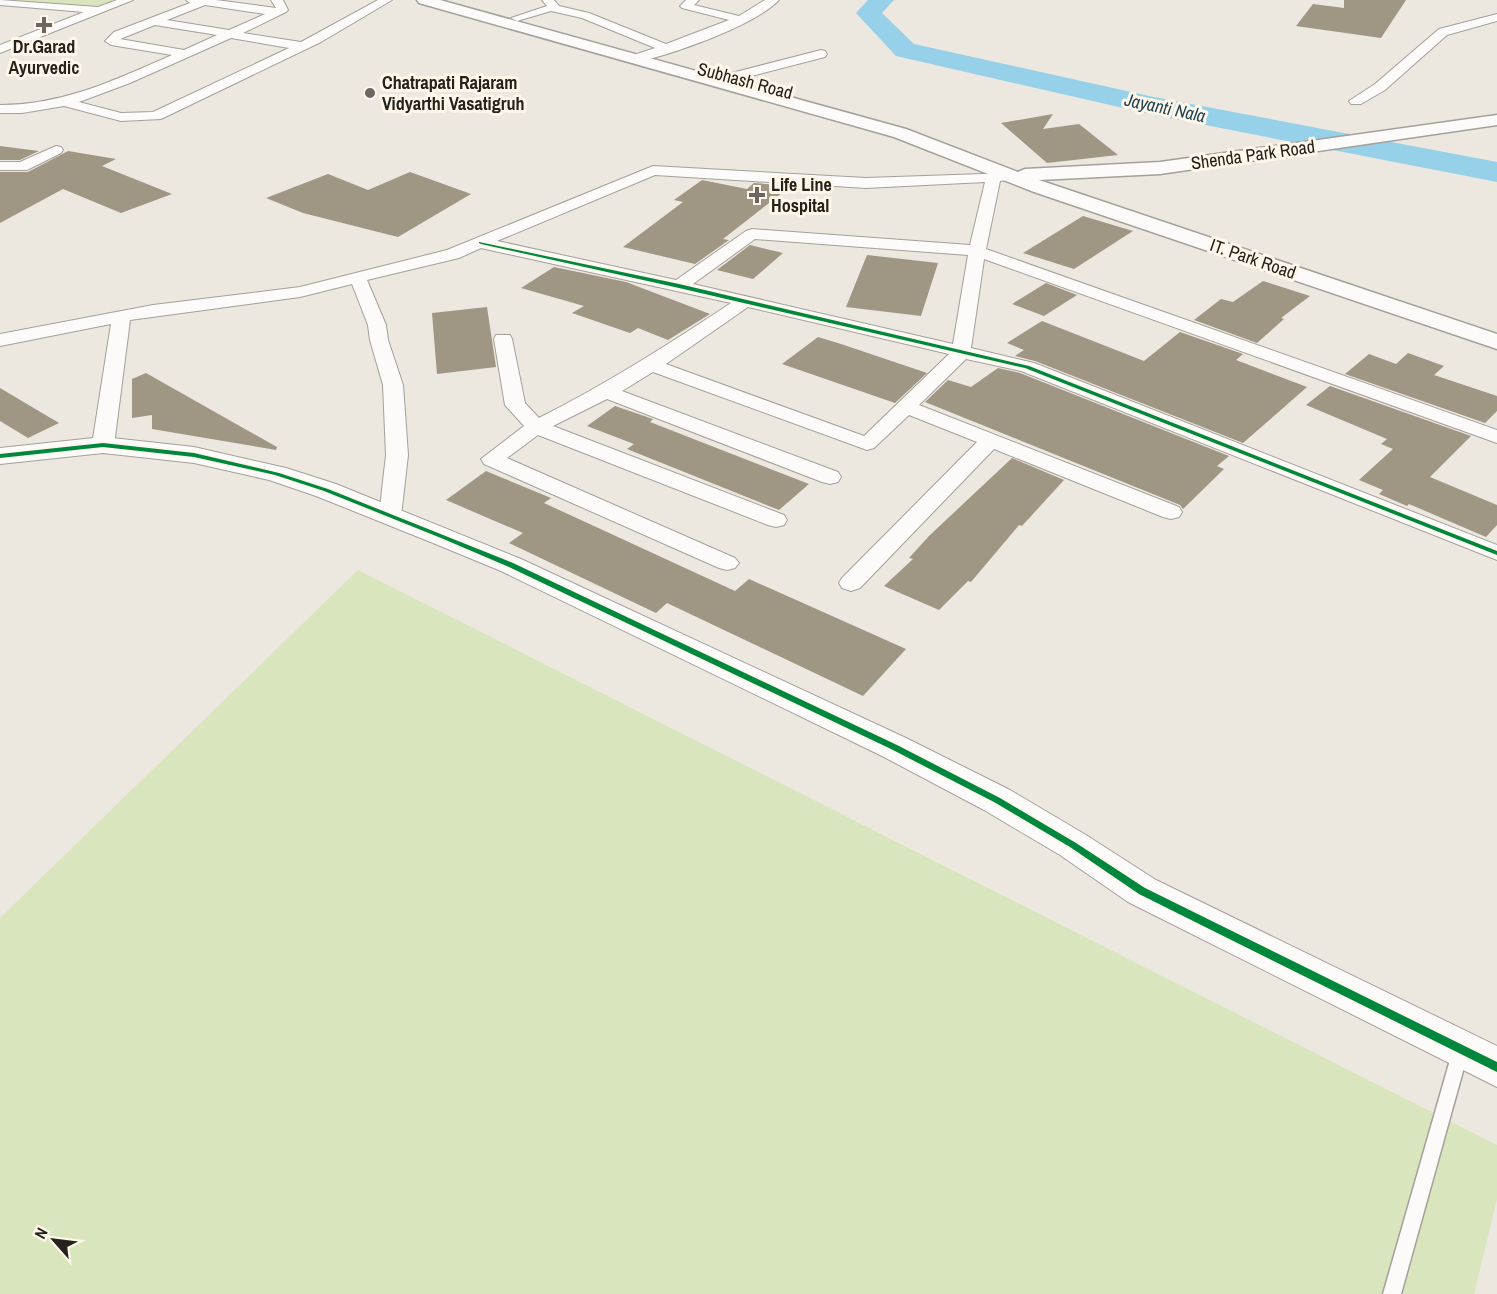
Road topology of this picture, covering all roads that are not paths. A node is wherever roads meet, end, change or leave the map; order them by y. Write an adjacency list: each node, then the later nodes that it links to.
1 (127, 0): 12 (street)
2 (386, 0): 20 (street)
3 (424, 0): 15 (main road, Subhash Road)
4 (450, 0): 15 (main road, Subhash Road)
5 (693, 0): 16 (street)
6 (773, 0): 16 (street)
7 (197, 1): 11 (street); 17 (street)
8 (0, 2): 10 (street)
9 (549, 4): 15 (street); 21 (street)
10 (36, 5): 12 (street); 13 (street)
11 (277, 6): 18 (street)
12 (100, 10): 19 (street)
13 (9, 15)
14 (1497, 17): 26 (street)
15 (505, 18): 24 (main road, Subhash Road)
16 (741, 20): 21 (street)
17 (153, 21): 18 (street); 22 (street)
18 (228, 34): 20 (street); 22 (street)
19 (3, 46)
20 (301, 46): 27 (street)
21 (667, 49): 24 (street)
22 (185, 54): 27 (street)
23 (820, 54): 25 (street)
24 (642, 57): 25 (main road, Subhash Road)
25 (724, 79): 32 (main road, Subhash Road); 33 (main road, Subhash Road)
26 (1356, 100)
27 (68, 103): 28 (street)
28 (0, 109)
29 (1497, 120): 32 (main road, Shenda Park Road)
30 (56, 150): 31 (street)
31 (1, 167)
32 (1036, 174): 33 (main road, Shenda Park Road); 40 (main road, IT. Park Road)
33 (1001, 177): 34 (street); 35 (street); 43 (main road, IT. Park Road)
34 (481, 243): 36 (street); 37 (street)
35 (977, 250): 37 (street); 44 (street); 49 (street)
36 (358, 279): 39 (street); 55 (street)
37 (680, 286): 38 (street)
38 (744, 303): 44 (street); 45 (street)
39 (121, 316): 42 (street); 51 (street)
40 (1497, 327)
41 (502, 339): 48 (street)
42 (0, 340)
43 (1497, 342)
44 (961, 353): 47 (street); 57 (street)
45 (651, 365): 46 (street); 47 (street)
46 (606, 392): 48 (street); 53 (street)
47 (907, 407): 50 (street)
48 (536, 428): 56 (street); 58 (street)
49 (1497, 436)
50 (991, 440): 54 (street); 59 (street)
51 (103, 445): 52 (street); 55 (street)
52 (0, 456)
53 (830, 477)
54 (1171, 512)
55 (390, 516): 60 (street)
56 (776, 520)
57 (1497, 553)
58 (727, 563)
59 (851, 583)
60 (1461, 1049): 61 (street); 62 (lane)
61 (1497, 1067)
62 (1392, 1294)

